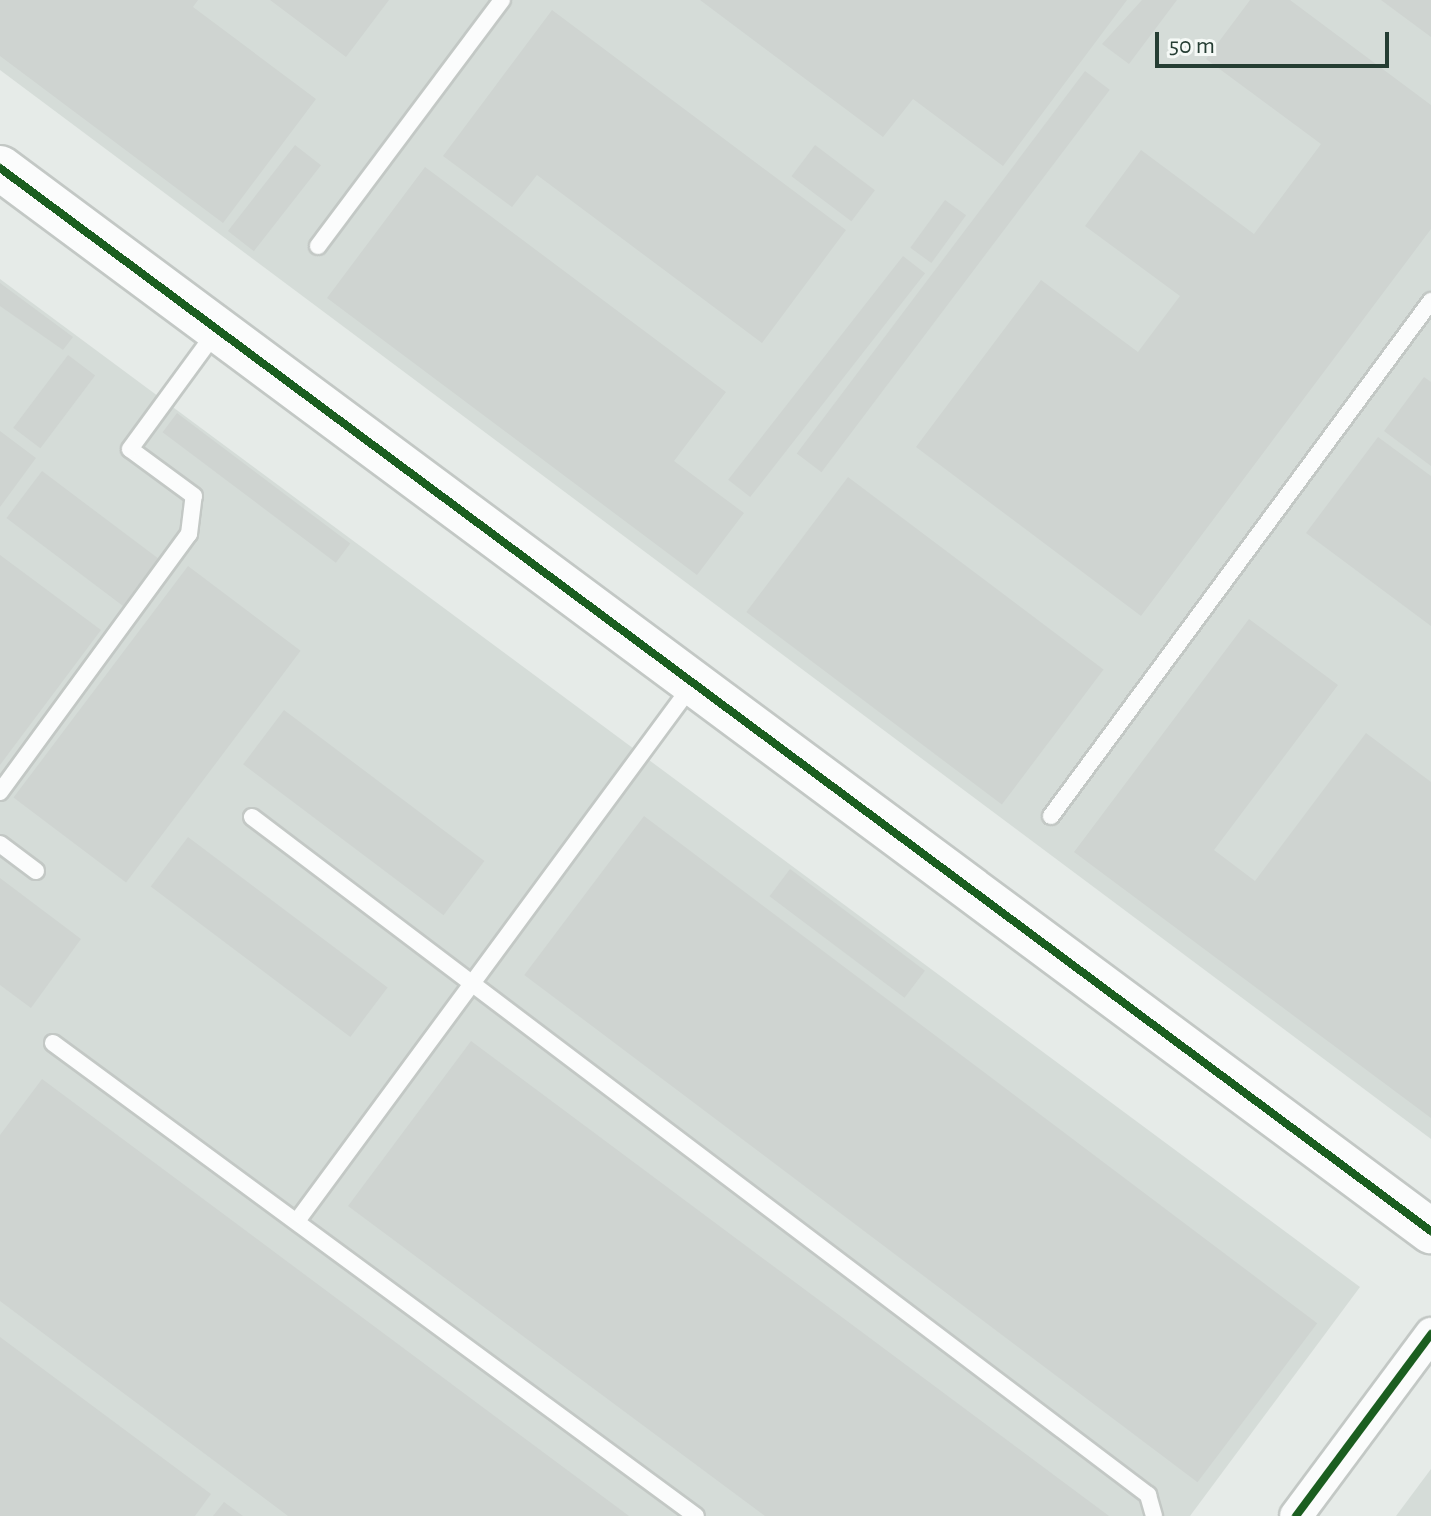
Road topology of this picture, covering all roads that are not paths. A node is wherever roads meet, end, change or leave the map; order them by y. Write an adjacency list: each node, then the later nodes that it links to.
1 (502, 0): 3 (lane)
2 (0, 168): 5 (street)
3 (318, 246)
4 (1431, 301): 8 (lane)
5 (217, 330): 6 (street); 7 (lane)
6 (693, 683): 12 (lane); 15 (street)
7 (0, 792)
8 (1051, 816)
9 (252, 817): 12 (lane)
10 (0, 844): 11 (lane)
11 (36, 871)
12 (472, 983): 14 (lane); 18 (lane)
13 (53, 1043): 14 (lane)
14 (297, 1221): 17 (lane)
15 (1431, 1231)
16 (1431, 1334): 19 (street)
17 (696, 1516)
18 (1154, 1516)
19 (1296, 1516)

